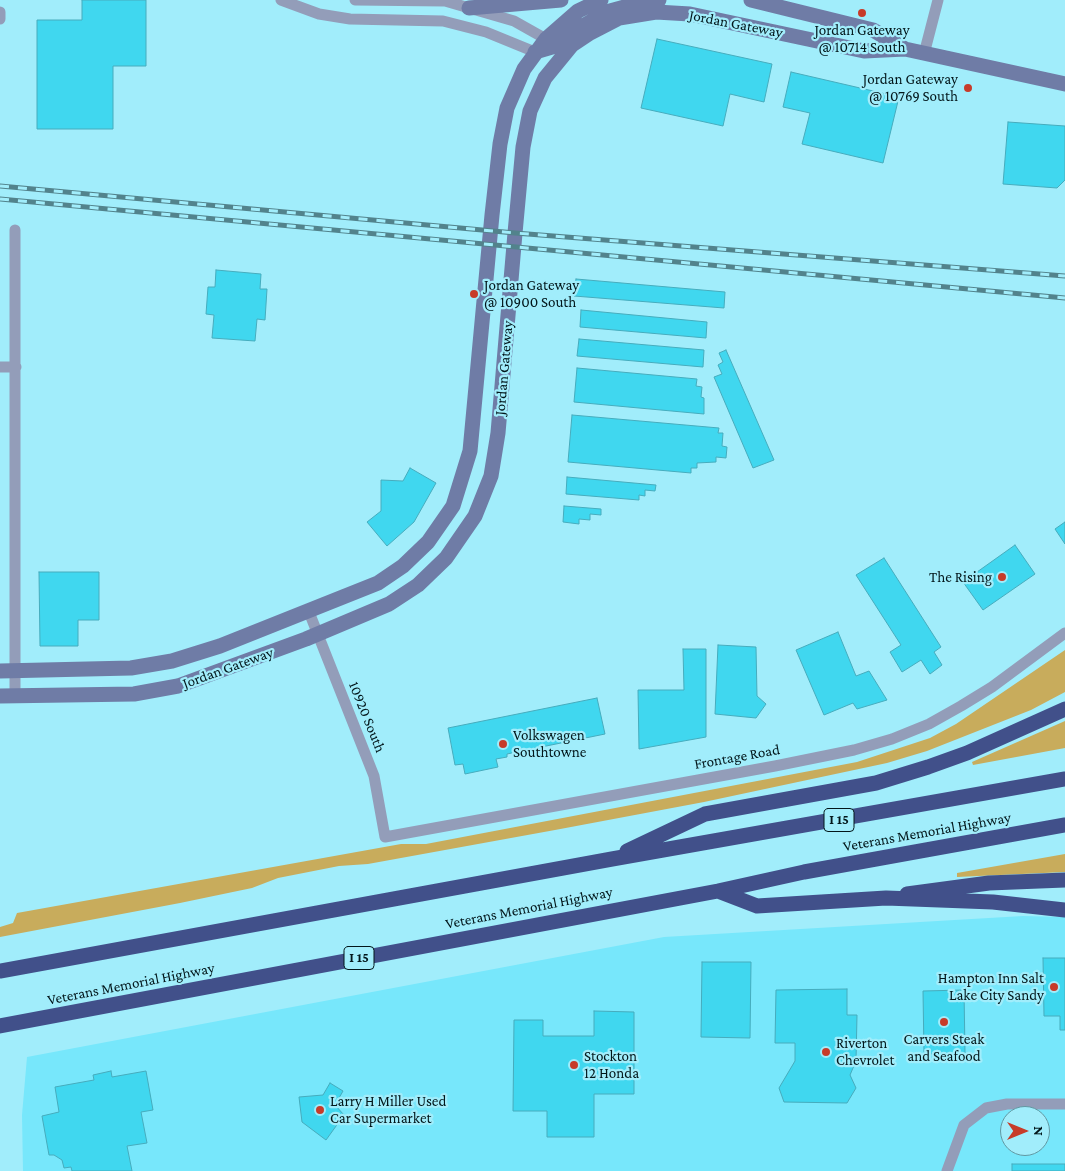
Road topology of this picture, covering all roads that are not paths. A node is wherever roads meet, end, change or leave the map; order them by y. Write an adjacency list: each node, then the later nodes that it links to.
1 (281, 0): 12 (street)
2 (355, 0): 8 (street)
3 (561, 0): 8 (main road)
4 (601, 0): 12 (main road, Jordan Gateway)
5 (661, 0): 10 (main road); 12 (main road)
6 (751, 0): 13 (main road, Jordan Gateway)
7 (938, 0): 14 (street)
8 (469, 8): 12 (street)
9 (0, 12): 11 (street)
10 (690, 14): 13 (main road, Jordan Gateway); 16 (main road, Jordan Gateway)
11 (0, 19)
12 (543, 47): 16 (main road); 20 (main road, Jordan Gateway)
13 (905, 49): 14 (main road, Jordan Gateway)
14 (924, 54): 15 (main road, Jordan Gateway)
15 (1065, 84)
16 (525, 138): 22 (main road, Jordan Gateway)
17 (15, 230): 19 (street)
18 (0, 367): 19 (street)
19 (16, 367): 23 (street)
20 (309, 612): 22 (street, 10920 South); 23 (main road, Jordan Gateway)
21 (1065, 633): 28 (street, Frontage Road)
22 (318, 634): 24 (main road, Jordan Gateway); 28 (street, 10920 South)
23 (8, 671): 24 (street)
24 (8, 696)
25 (1065, 709): 29 (highway)
26 (1065, 779): 29 (highway, Veterans Memorial Highway / I 15)
27 (1065, 825): 31 (highway, Veterans Memorial Highway / I 15)
28 (385, 837)
29 (612, 858): 36 (highway, Veterans Memorial Highway / I 15)
30 (1065, 880): 32 (highway)
31 (718, 891): 32 (highway); 37 (highway, Veterans Memorial Highway / I 15)
32 (886, 898): 34 (highway)
33 (1065, 899): 34 (highway)
34 (993, 902): 35 (highway)
35 (1065, 910)
36 (0, 971)
37 (0, 1026)
38 (1065, 1104): 39 (street)
39 (947, 1171)

